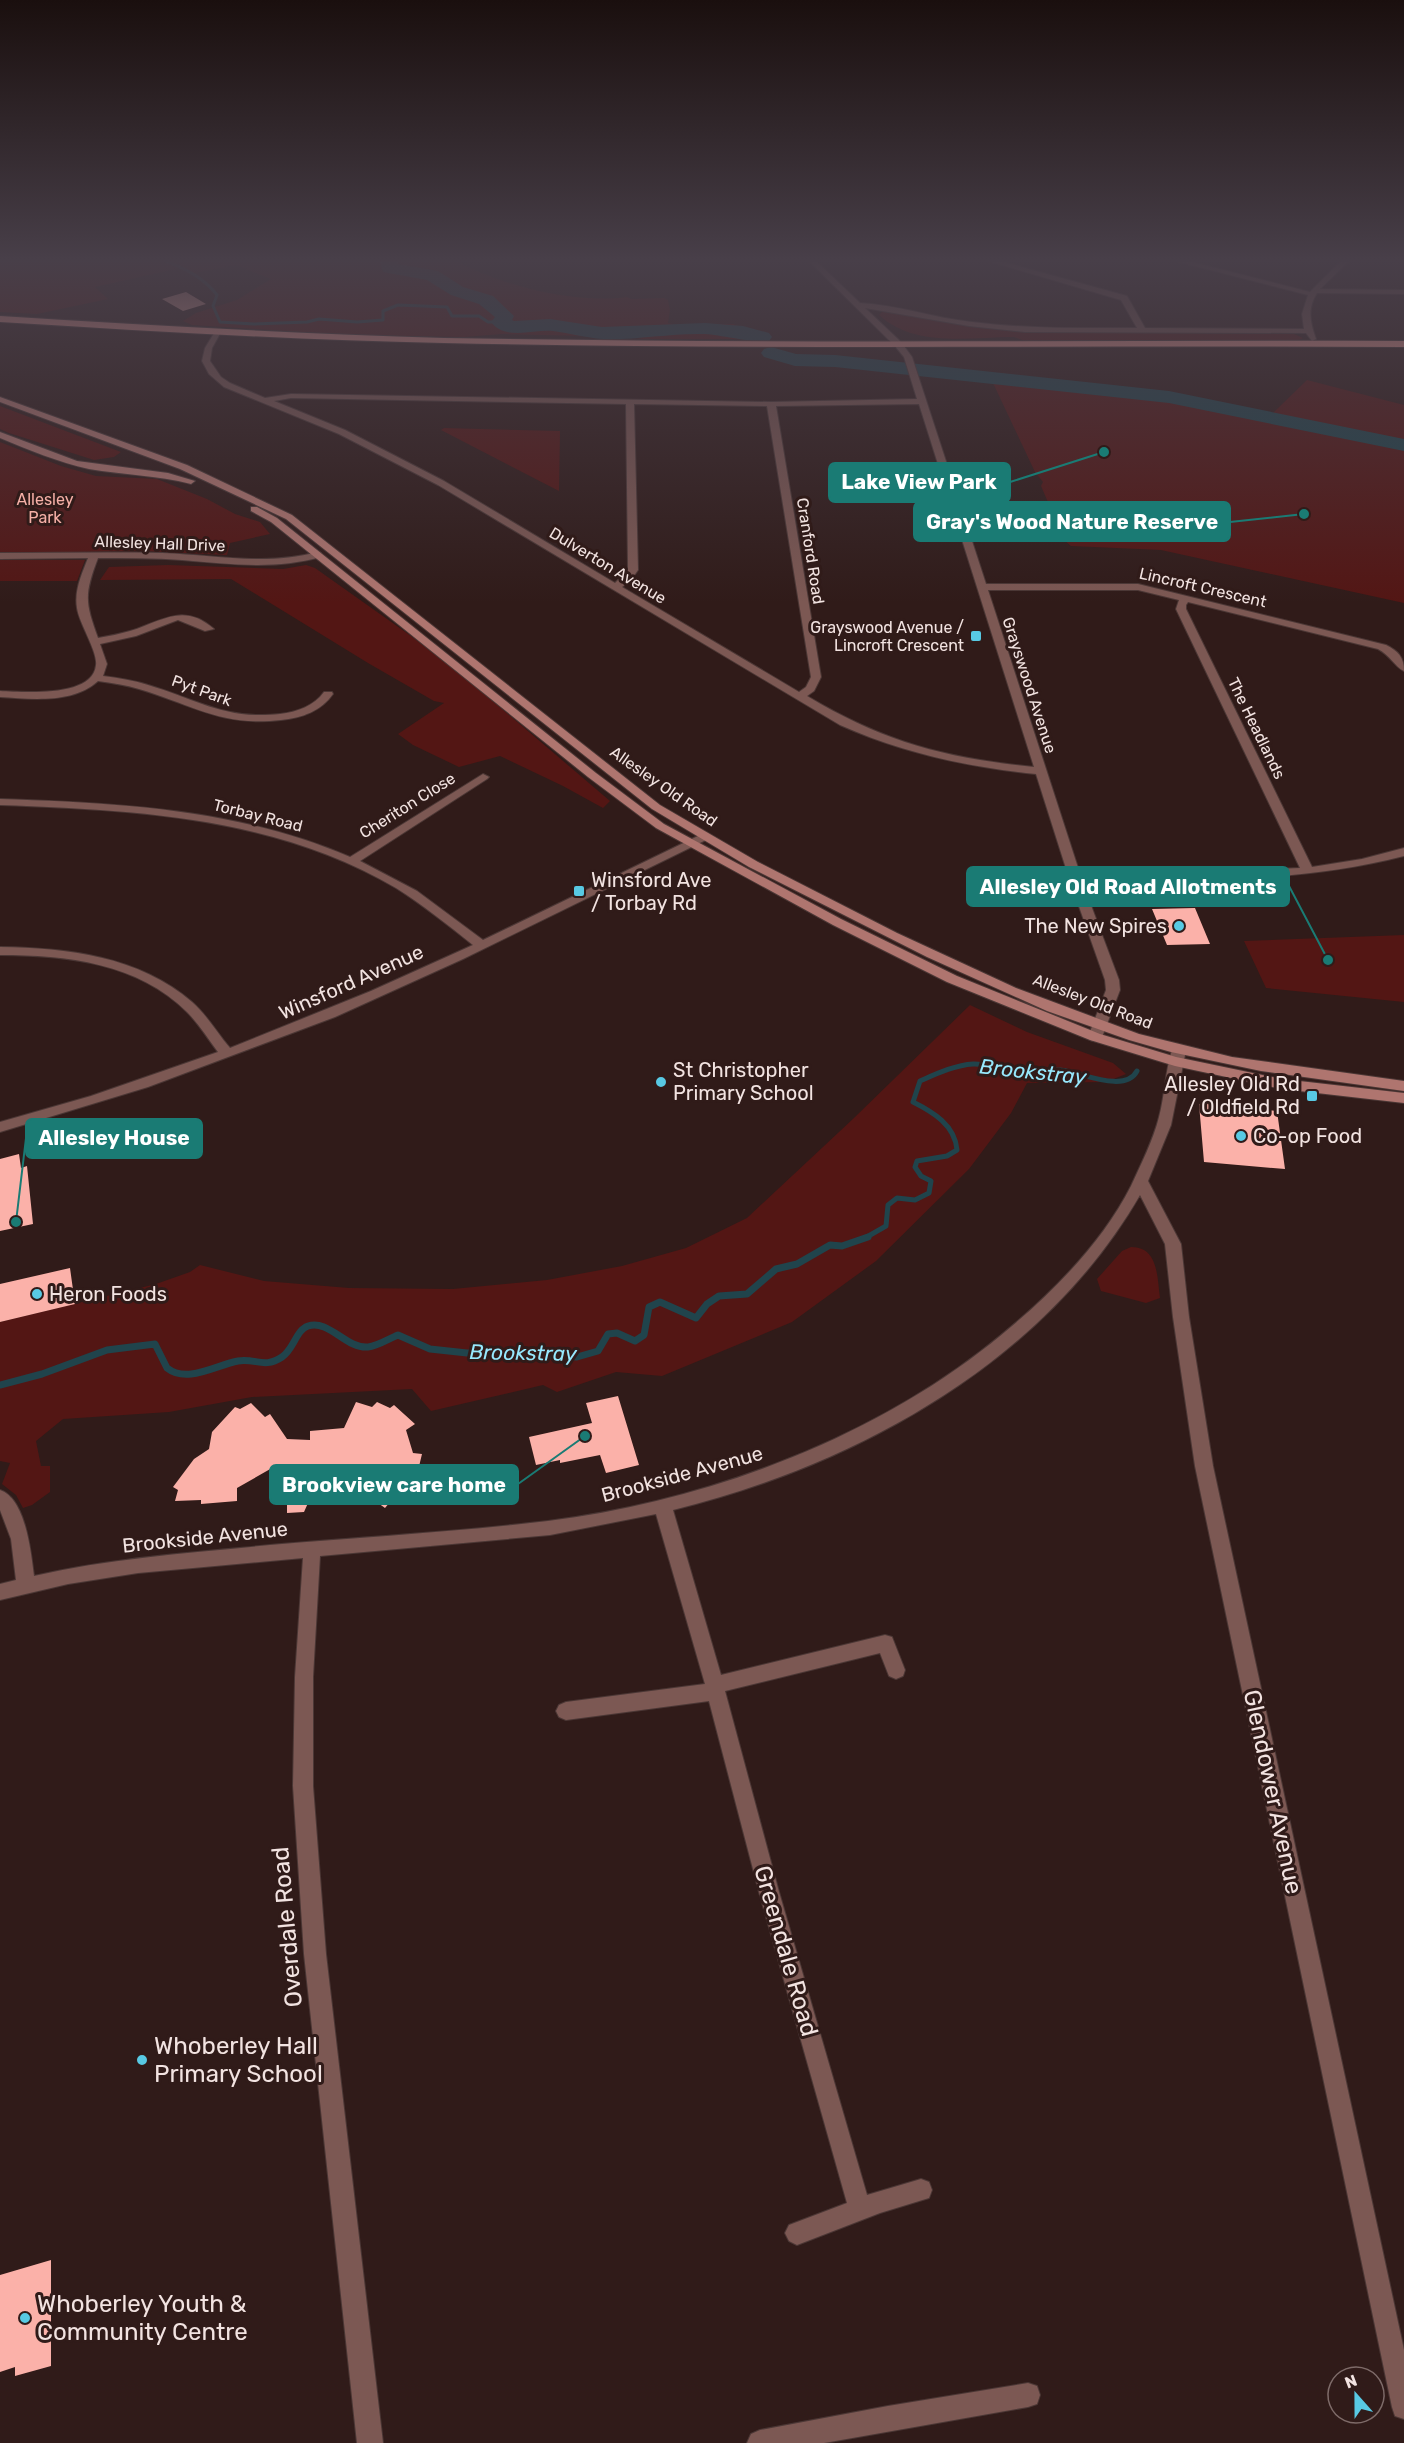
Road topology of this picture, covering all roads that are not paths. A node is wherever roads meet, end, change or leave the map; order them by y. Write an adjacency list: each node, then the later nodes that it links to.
1 (215, 375): 4 (street, Dulverton Avenue)
2 (914, 375): 6 (street, Grayswood Avenue)
3 (0, 399): 9 (main road, Allesley Old Road)
4 (266, 400): 5 (street); 14 (street, Dulverton Avenue)
5 (630, 401): 7 (street); 14 (street)
6 (922, 401): 7 (street); 15 (street, Grayswood Avenue)
7 (771, 404): 25 (street, Cranford Road)
8 (0, 435): 10 (main road, Allesley Old Road)
9 (143, 459): 10 (main road); 20 (main road, Allesley Old Road)
10 (125, 470): 11 (main road, Allesley Old Road)
11 (318, 555): 13 (street, Allesley Hall Drive); 21 (main road, Allesley Old Road)
12 (0, 556): 13 (street, Allesley Hall Drive)
13 (94, 556): 18 (street)
14 (615, 587): 25 (street, Dulverton Avenue)
15 (982, 587): 16 (street, Lincroft Crescent); 26 (street, Grayswood Avenue)
16 (1186, 599): 19 (street, Lincroft Crescent); 33 (street, The Headlands)
17 (209, 629): 18 (street)
18 (95, 642): 22 (street)
19 (1404, 668)
20 (484, 671): 21 (main road); 29 (main road, Allesley Old Road)
21 (470, 676): 30 (main road, Allesley Old Road)
22 (96, 678): 23 (street); 24 (street, Pyt Park)
23 (0, 694)
24 (328, 694)
25 (800, 697): 26 (street, Dulverton Avenue)
26 (1041, 771): 34 (street, Grayswood Avenue)
27 (483, 777): 32 (street, Cheriton Close)
28 (0, 802): 32 (street, Torbay Road)
29 (704, 838): 30 (street, Winsford Avenue); 37 (main road, Allesley Old Road)
30 (691, 844): 35 (street, Winsford Avenue); 37 (main road, Allesley Old Road)
31 (1404, 852): 33 (street)
32 (350, 861): 35 (street, Torbay Road)
33 (1308, 871): 34 (street)
34 (1076, 881): 37 (street, Grayswood Avenue)
35 (481, 945): 38 (street, Winsford Avenue)
36 (0, 951): 38 (street)
37 (1098, 1031): 39 (main road, Allesley Old Road)
38 (226, 1054): 42 (street, Winsford Avenue)
39 (1177, 1056): 40 (main road, Allesley Old Road); 41 (main road, Allesley Old Road); 43 (street, Brookside Avenue)
40 (1404, 1086)
41 (1404, 1098)
42 (0, 1127)
43 (1140, 1181): 45 (street, Brookside Avenue); 56 (street, Glendower Avenue)
44 (0, 1497): 47 (street)
45 (663, 1507): 46 (street, Brookside Avenue); 50 (street, Greendale Road)
46 (312, 1549): 47 (street, Brookside Avenue); 58 (street, Overdale Road)
47 (26, 1586): 48 (street, Brookside Avenue)
48 (0, 1592)
49 (896, 1670): 50 (street)
50 (715, 1688): 51 (street); 53 (street, Greendale Road)
51 (566, 1711)
52 (921, 2190): 53 (street)
53 (860, 2210): 54 (street)
54 (797, 2232)
55 (1028, 2395): 57 (street)
56 (1404, 2405)
57 (770, 2442)
58 (370, 2443)

